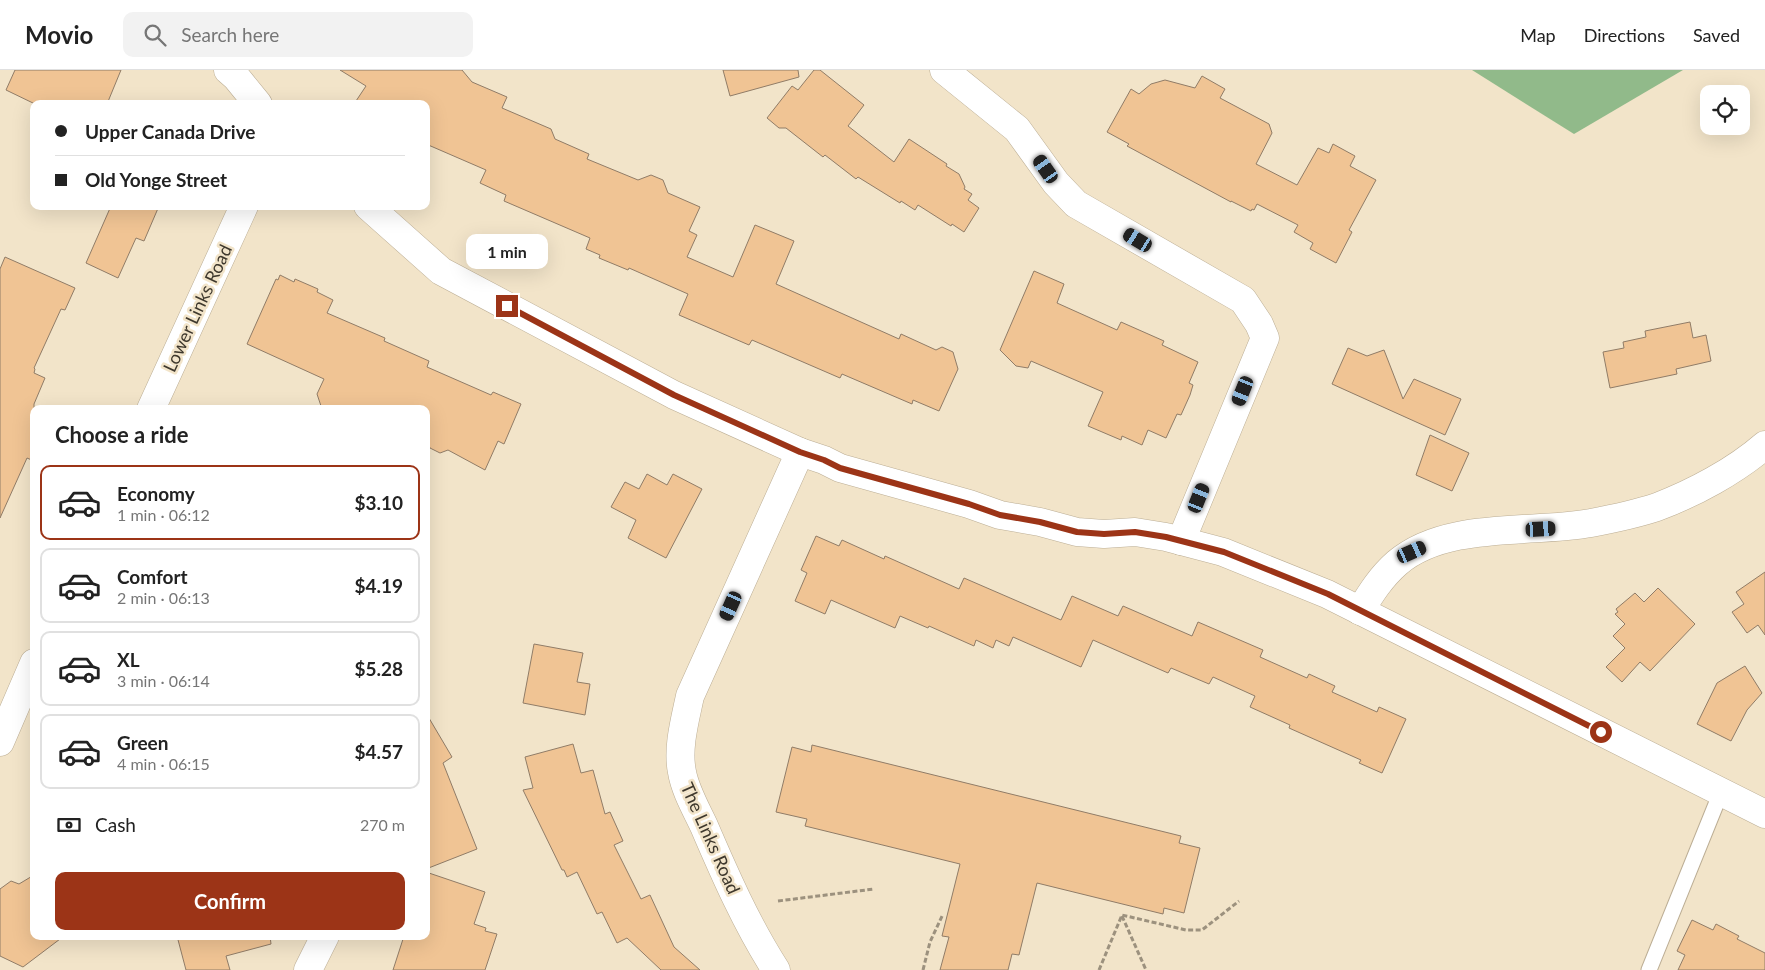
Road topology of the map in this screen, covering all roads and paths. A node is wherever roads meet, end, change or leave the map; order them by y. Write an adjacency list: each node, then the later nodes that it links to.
1 (944, 70): 9 (street)
2 (236, 72): 3 (street)
3 (255, 100)
4 (242, 210): 6 (street, Lower Links Road)
5 (372, 210): 8 (street)
6 (153, 405)
7 (1765, 445): 10 (street)
8 (800, 452): 9 (street); 22 (street, The Links Road)
9 (1181, 541): 10 (street)
10 (1360, 611): 13 (street)
11 (30, 672): 12 (street)
12 (0, 742)
13 (1721, 792): 14 (street); 26 (lane)
14 (1765, 814)
15 (874, 889): 16 (path)
16 (778, 901)
17 (1238, 901): 19 (path)
18 (944, 914): 23 (path)
19 (1122, 915): 24 (path); 25 (path)
20 (322, 940): 21 (street)
21 (308, 970)
22 (776, 970)
23 (923, 970)
24 (1099, 970)
25 (1146, 970)
26 (1649, 970)

